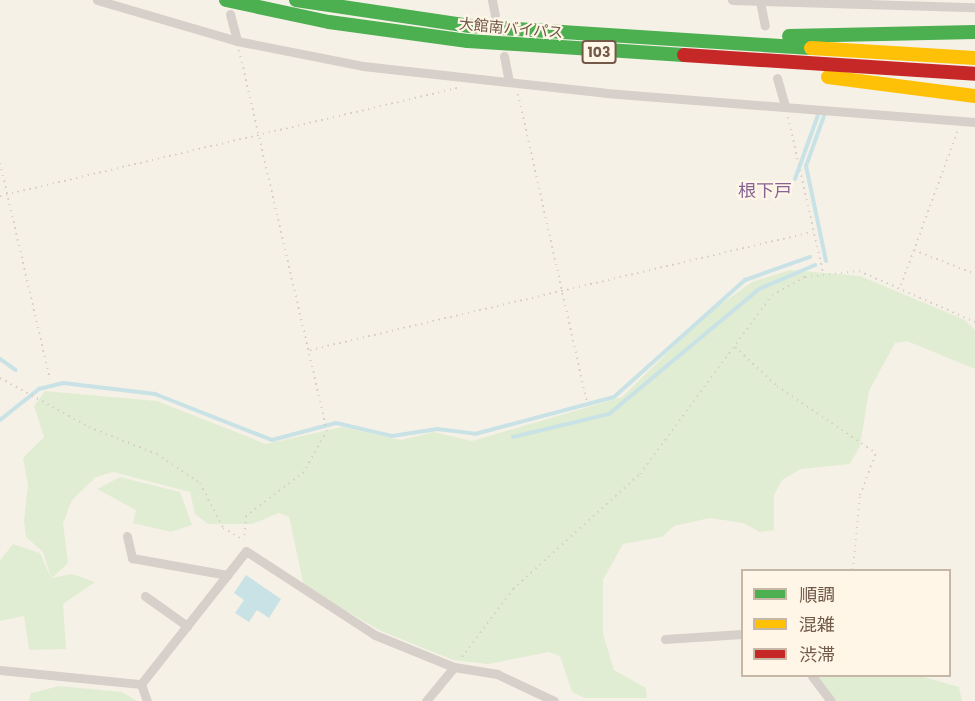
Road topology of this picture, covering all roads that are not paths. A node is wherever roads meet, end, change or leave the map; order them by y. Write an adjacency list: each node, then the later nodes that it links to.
1 (97, 0): 13 (street)
2 (226, 0): 14 (highway, 大館南バイパス / 103)
3 (296, 0): 12 (highway, 大館南バイパス / 103)
4 (492, 0): 9 (street)
5 (732, 0): 6 (street)
6 (760, 1): 7 (street); 10 (street)
7 (975, 7)
8 (230, 14): 13 (street)
9 (495, 15)
10 (765, 26)
11 (975, 32): 12 (highway)
12 (628, 37): 16 (highway, 大館南バイパス / 103)
13 (237, 41): 19 (street)
14 (590, 52): 17 (highway, 大館南バイパス / 103); 20 (highway)
15 (504, 56): 19 (street)
16 (975, 58)
17 (975, 74)
18 (777, 78): 21 (street)
19 (512, 82): 21 (street)
20 (975, 96)
21 (785, 106): 22 (street)
22 (975, 122)
23 (127, 536): 24 (street)
24 (227, 575): 26 (street); 29 (street)
25 (145, 596): 26 (street)
26 (187, 626): 32 (street)
27 (741, 634): 28 (street)
28 (665, 639)
29 (454, 666): 34 (street); 35 (street)
30 (0, 670): 32 (street)
31 (813, 677): 36 (street)
32 (141, 684): 33 (street)
33 (147, 701)
34 (426, 701)
35 (554, 701)
36 (831, 701)

